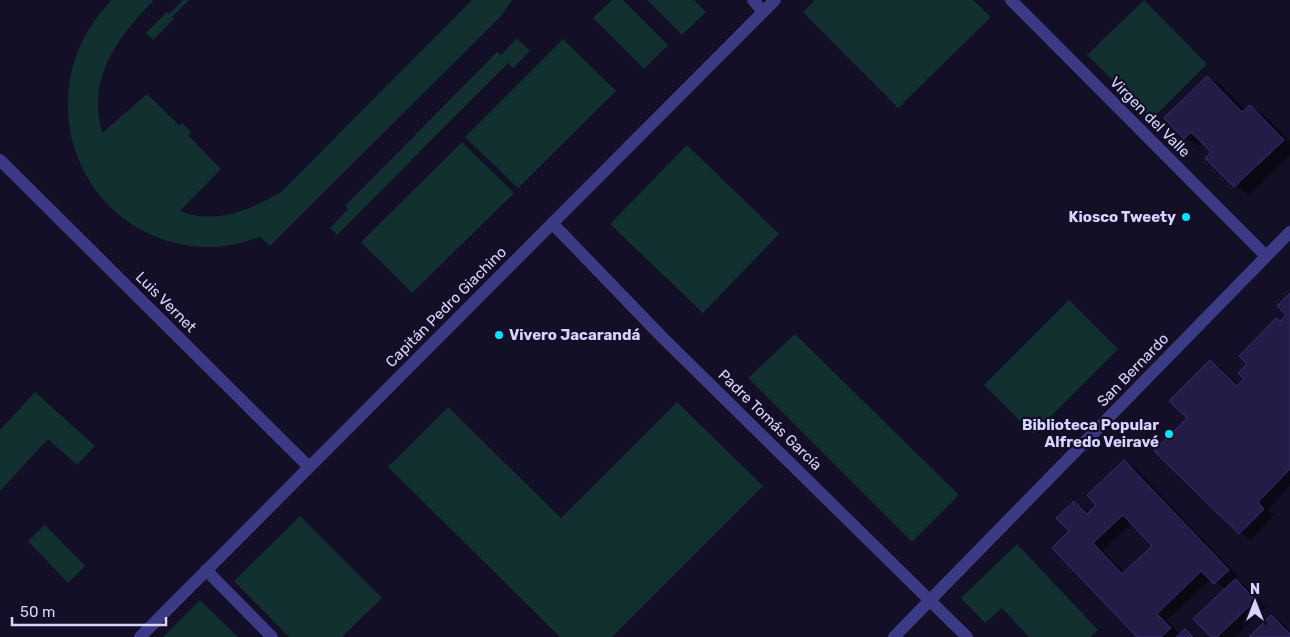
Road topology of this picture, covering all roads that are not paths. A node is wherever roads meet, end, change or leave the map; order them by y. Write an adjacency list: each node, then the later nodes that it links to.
1 (753, 0): 4 (street)
2 (775, 0): 4 (street, Capitán Pedro Giachino)
3 (1011, 0): 8 (street, Virgen del Valle)
4 (763, 12): 6 (street, Capitán Pedro Giachino)
5 (0, 160): 9 (street, Luis Vernet)
6 (552, 223): 9 (street, Capitán Pedro Giachino); 11 (street, Padre Tomás García)
7 (1289, 236): 8 (street, San Bernardo)
8 (1266, 256): 11 (street, San Bernardo)
9 (310, 467): 10 (street, Capitán Pedro Giachino)
10 (206, 570): 12 (street, Capitán Pedro Giachino); 13 (street)
11 (930, 601): 14 (street, San Bernardo); 15 (street, Padre Tomás García)
12 (140, 637)
13 (272, 637)
14 (894, 637)
15 (967, 637)

